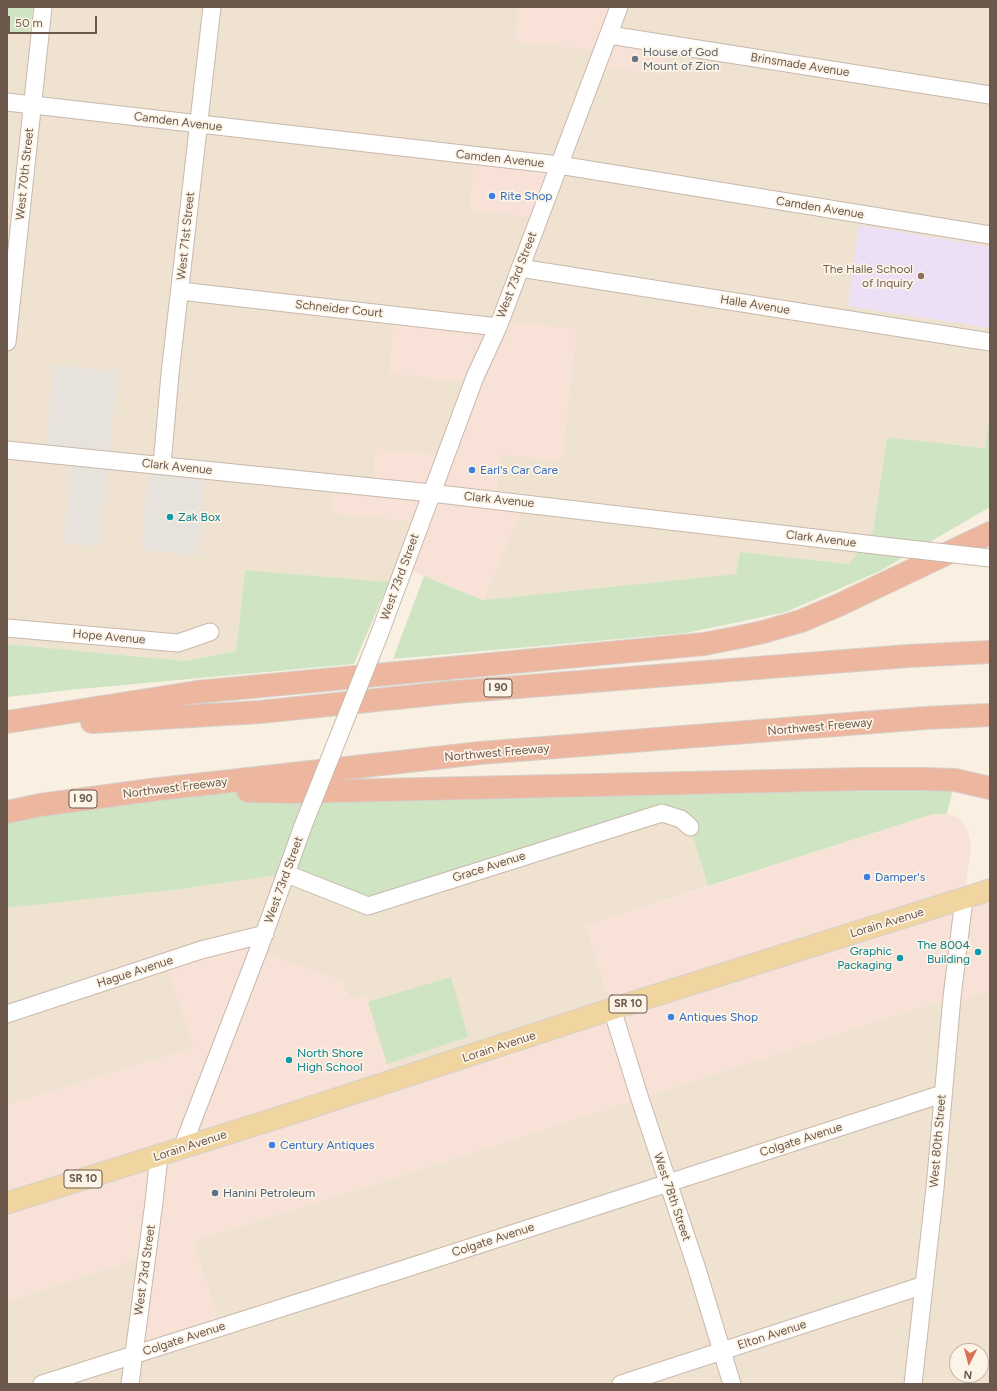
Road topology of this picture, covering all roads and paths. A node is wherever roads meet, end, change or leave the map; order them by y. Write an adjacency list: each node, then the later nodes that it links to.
1 (44, 7): 7 (street, West 70th Street)
2 (212, 7): 8 (street, West 71st Street)
3 (619, 7): 4 (street, West 73rd Street)
4 (609, 34): 5 (street, Brinsmade Avenue); 9 (street, West 73rd Street)
5 (990, 95)
6 (7, 102): 7 (street, Camden Avenue)
7 (33, 105): 8 (street, Camden Avenue); 14 (street, West 70th Street)
8 (198, 124): 9 (street, Camden Avenue); 12 (street, West 71st Street)
9 (559, 165): 10 (street, Camden Avenue); 11 (street, West 73rd Street)
10 (990, 235)
11 (520, 268): 13 (street, West 73rd Street); 15 (street, Halle Avenue)
12 (180, 291): 13 (street, Schneider Court); 17 (street, West 71st Street)
13 (498, 327): 18 (street, West 73rd Street)
14 (7, 342)
15 (990, 342)
16 (7, 450): 17 (street, Clark Avenue)
17 (162, 465): 18 (street, Clark Avenue)
18 (431, 492): 20 (street, Clark Avenue, bridge); 31 (street, West 73rd Street, bridge)
19 (990, 533): 25 (highway)
20 (990, 558)
21 (7, 628): 22 (street, Hope Avenue)
22 (210, 632)
23 (990, 652): 26 (highway, I 90)
24 (990, 715): 28 (highway, Northwest Freeway / I 90)
25 (7, 722)
26 (7, 727)
27 (990, 788): 28 (highway)
28 (159, 789): 29 (highway, Northwest Freeway / I 90)
29 (7, 812)
30 (690, 827): 31 (street, Grace Avenue)
31 (287, 874): 34 (street, West 73rd Street)
32 (990, 890): 33 (main road, Lorain Avenue / SR 10)
33 (964, 899): 35 (main road, Lorain Avenue / SR 10); 37 (street, West 80th Street)
34 (265, 934): 36 (street, Hague Avenue); 38 (street, West 73rd Street)
35 (612, 1009): 38 (main road, Lorain Avenue / SR 10); 40 (street, West 78th Street)
36 (7, 1014)
37 (942, 1094): 40 (street, Colgate Avenue); 42 (street, West 80th Street)
38 (182, 1148): 39 (main road, Lorain Avenue / SR 10)
39 (159, 1156): 41 (main road, Lorain Avenue / SR 10); 44 (street, West 73rd Street)
40 (668, 1184): 43 (street, West 78th Street); 44 (street, Colgate Avenue)
41 (7, 1203)
42 (924, 1285): 43 (street, Elton Avenue); 49 (street, West 80th Street)
43 (722, 1351): 47 (street, Elton Avenue); 48 (street, West 78th Street)
44 (134, 1355): 45 (street, Colgate Avenue); 46 (street, West 73rd Street)
45 (42, 1384)
46 (130, 1384)
47 (621, 1384)
48 (732, 1384)
49 (913, 1384)

